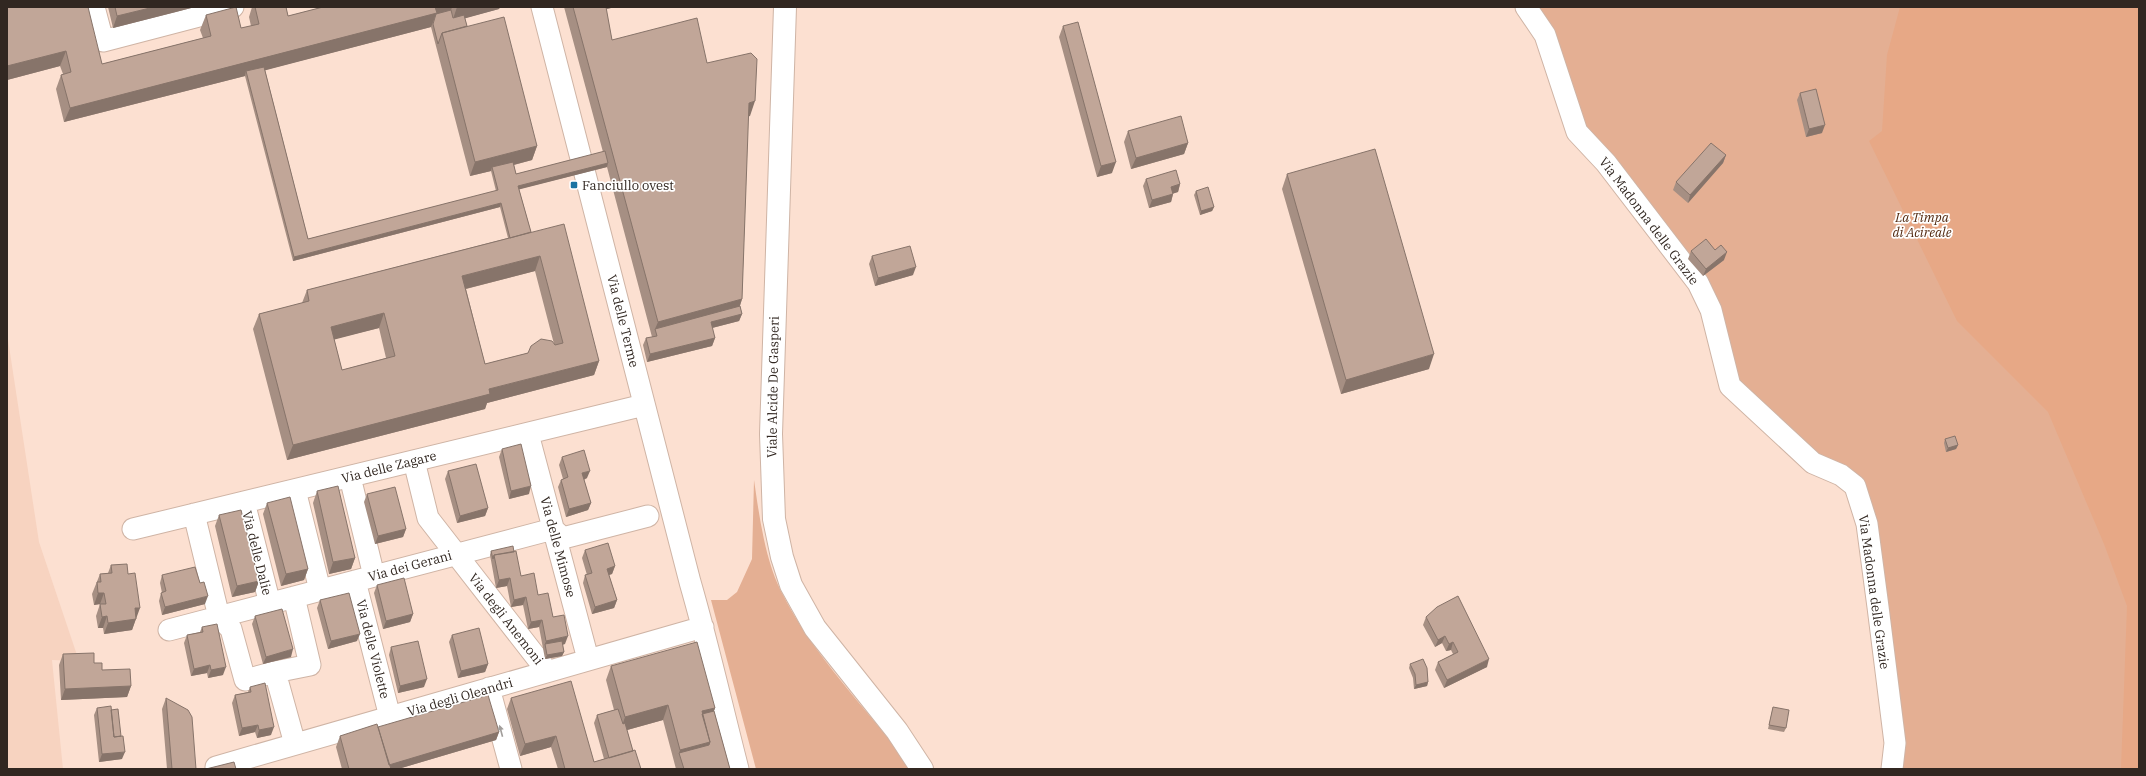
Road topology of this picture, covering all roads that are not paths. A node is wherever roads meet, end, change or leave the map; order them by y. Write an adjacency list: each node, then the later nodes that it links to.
1 (94, 7): 2 (street)
2 (233, 7)
3 (542, 7): 6 (street, Via delle Terme)
4 (785, 7): 29 (main road, Viale Alcide De Gasperi)
5 (1526, 7): 38 (street, Via Madonna delle Grazie)
6 (644, 406): 7 (street, Via delle Zagare); 23 (street, Via delle Terme)
7 (528, 434): 8 (street, Via delle Zagare); 15 (street, Via delle Mimose)
8 (414, 461): 9 (street, Via delle Zagare); 16 (street, Via degli Anemoni)
9 (350, 477): 10 (street, Via delle Zagare); 17 (street, Via delle Violette)
10 (295, 490): 11 (street, Via delle Zagare); 18 (street)
11 (244, 502): 12 (street, Via delle Zagare); 20 (street, Via delle Dalie)
12 (194, 514): 14 (street, Via delle Zagare); 21 (street)
13 (648, 516): 15 (street)
14 (133, 529)
15 (553, 529): 16 (street, Via dei Gerani); 24 (street, Via delle Mimose)
16 (456, 554): 17 (street, Via dei Gerani); 25 (street, Via degli Anemoni)
17 (365, 578): 18 (street, Via dei Gerani); 28 (street, Via delle Violette)
18 (320, 590): 19 (street, Via dei Gerani)
19 (294, 597): 20 (street, Via dei Gerani); 26 (street)
20 (270, 604): 21 (street, Via dei Gerani)
21 (219, 617): 22 (street, Via dei Gerani); 26 (street)
22 (168, 630)
23 (704, 631): 24 (street, Via degli Oleandri); 34 (street); 35 (street)
24 (588, 659): 25 (street, Via degli Oleandri)
25 (547, 671): 27 (street, Via degli Oleandri)
26 (275, 672): 30 (street)
27 (489, 688): 28 (street, Via degli Oleandri); 33 (street, one-way to 27)
28 (390, 717): 30 (street, Via degli Oleandri)
29 (897, 730): 36 (main road); 37 (main road)
30 (295, 744): 31 (street, Via degli Oleandri)
31 (252, 763): 32 (street, Via degli Oleandri)
32 (216, 767)
33 (511, 769)
34 (738, 769)
35 (750, 769)
36 (922, 769)
37 (940, 769)
38 (1892, 769)

